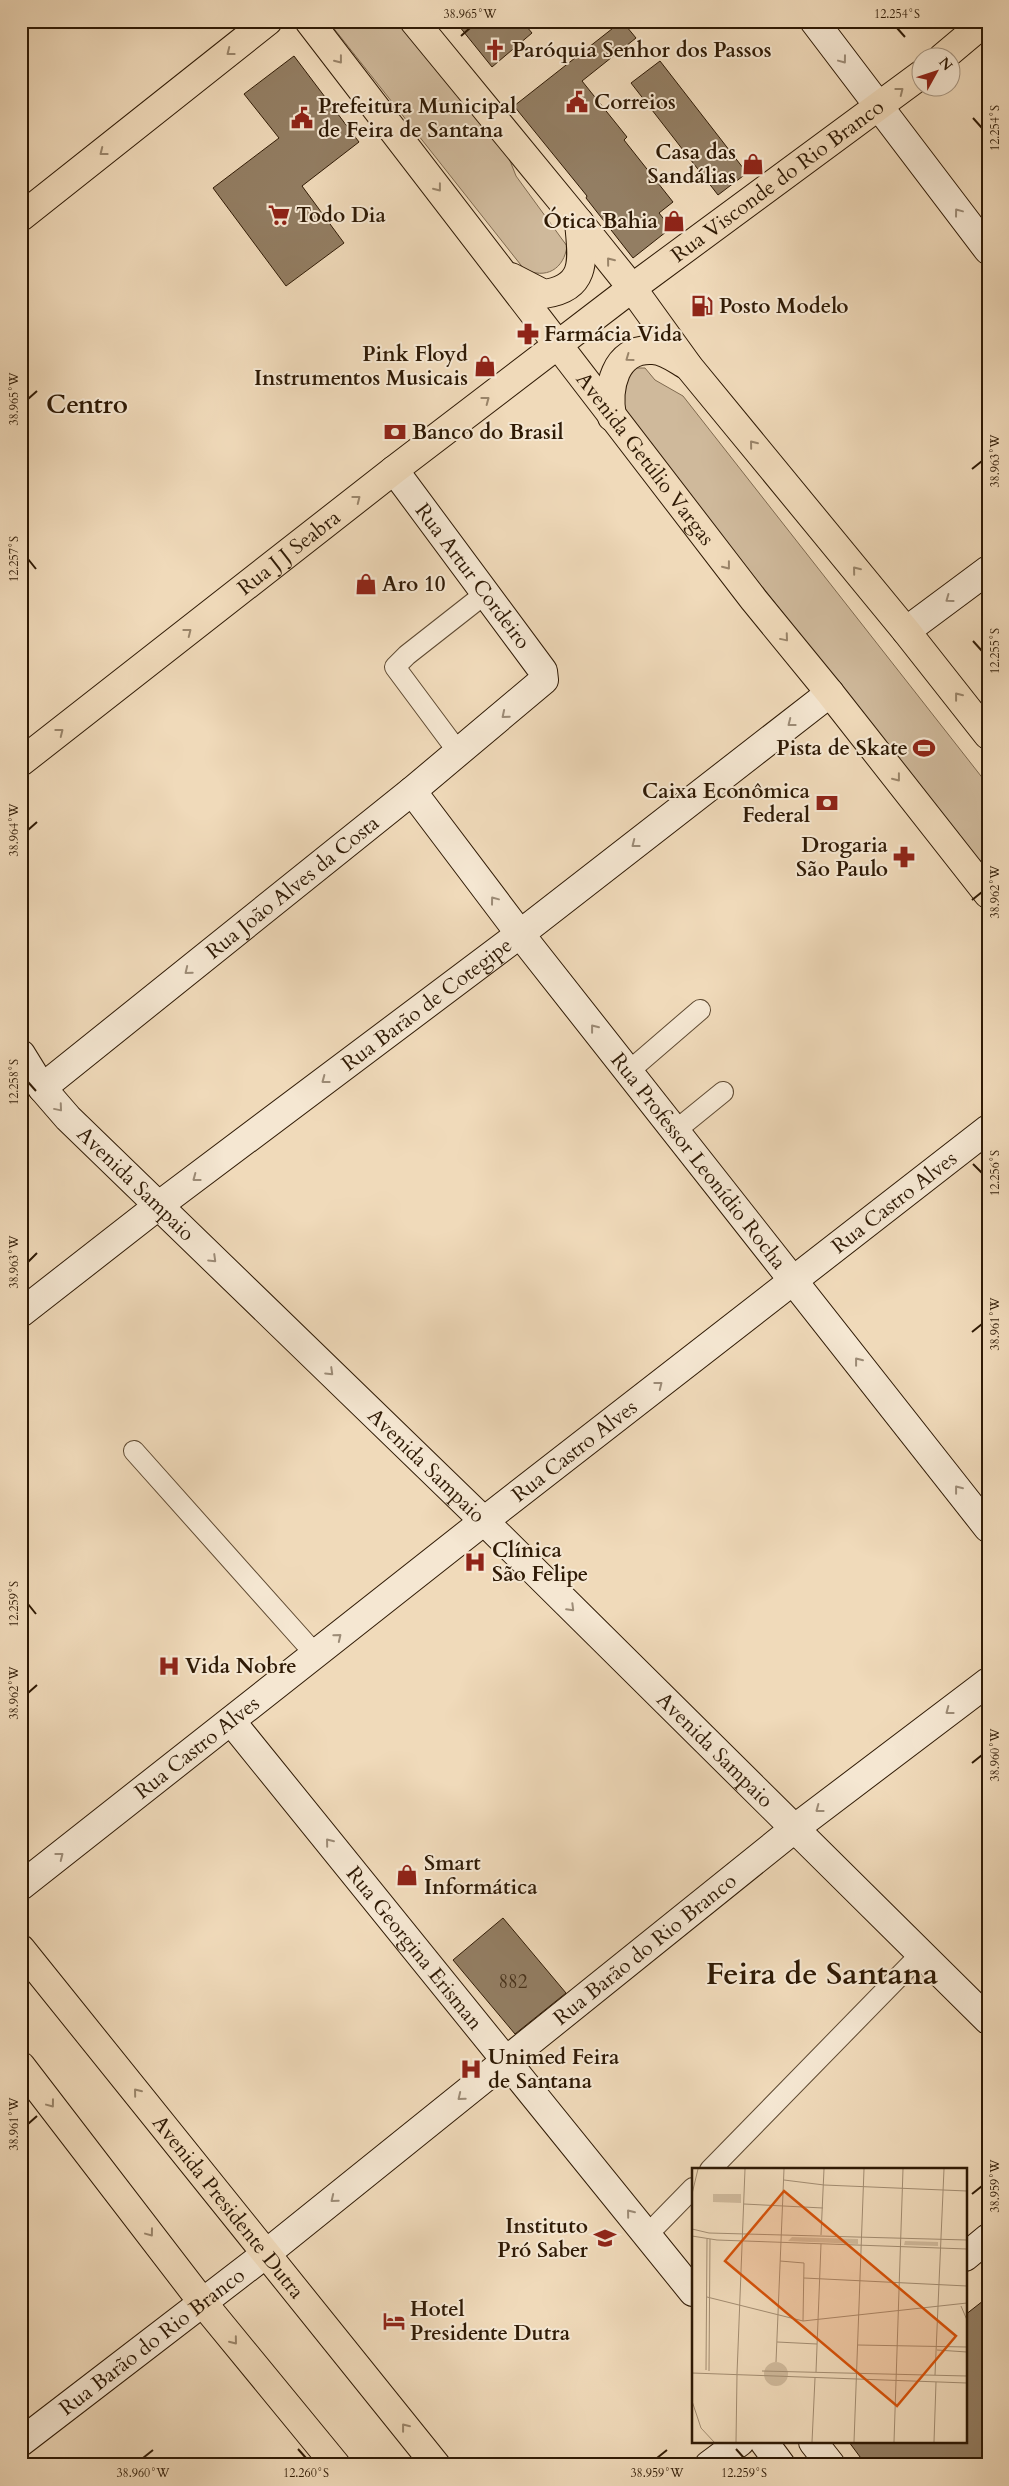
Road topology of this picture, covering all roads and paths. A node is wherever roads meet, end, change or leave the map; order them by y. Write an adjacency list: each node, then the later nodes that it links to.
1 (268, 21): 9 (main road, one-way to 9)
2 (309, 21): 12 (main road, Avenida Getúlio Vargas, one-way to 12)
3 (414, 21): 10 (main road)
4 (814, 21): 8 (street, one-way to 8)
5 (986, 21): 6 (main road)
6 (954, 48)
7 (912, 82): 8 (main road, Rua Visconde do Rio Branco, one-way to 7)
8 (879, 107): 11 (street, one-way to 8); 13 (main road, Rua Visconde do Rio Branco)
9 (21, 217)
10 (579, 222): 12 (main road); 13 (main road, one-way to 10)
11 (988, 250)
12 (504, 272): 14 (main road, Avenida Getúlio Vargas)
13 (632, 288): 14 (main road, Rua Visconde do Rio Branco); 15 (main road)
14 (558, 345): 16 (main road, Avenida Getúlio Vargas); 17 (main road, Rua J J Seabra, one-way to 14)
15 (689, 366): 16 (main road, one-way to 16); 20 (main road, one-way to 15)
16 (612, 417): 22 (main road, Avenida Getúlio Vargas, one-way to 22)
17 (394, 470): 19 (street, Rua Artur Cordeiro); 25 (main road, Rua J J Seabra, one-way to 17)
18 (988, 570): 20 (street, one-way to 20)
19 (486, 593): 21 (street, Rua Artur Cordeiro); 24 (street)
20 (906, 631): 23 (main road, one-way to 20)
21 (542, 684): 24 (street, Rua João Alves da Costa, one-way to 24)
22 (830, 693): 27 (main road, Avenida Getúlio Vargas, one-way to 27); 28 (street, Rua Barão de Cotegipe, one-way to 28)
23 (988, 735)
24 (459, 753): 26 (street, Rua João Alves da Costa)
25 (21, 762)
26 (412, 791): 28 (street, Rua Professor Leonídio Rocha, one-way to 26); 32 (street, Rua João Alves da Costa, one-way to 32)
27 (988, 894)
28 (520, 934): 31 (street, Rua Professor Leonídio Rocha, one-way to 28); 36 (street, Rua Barão de Cotegipe, one-way to 36)
29 (700, 1010): 31 (street)
30 (21, 1054): 32 (street, Avenida Sampaio)
31 (628, 1072): 35 (street, Rua Professor Leonídio Rocha)
32 (42, 1088): 36 (street, Avenida Sampaio, one-way to 36)
33 (723, 1092): 35 (street)
34 (988, 1129): 37 (street, Rua Castro Alves)
35 (675, 1130): 37 (street, Rua Professor Leonídio Rocha)
36 (158, 1206): 38 (street, Rua Barão de Cotegipe); 40 (street, Avenida Sampaio, one-way to 40)
37 (795, 1281): 40 (street, Rua Castro Alves, one-way to 37); 41 (street, Rua Professor Leonídio Rocha, one-way to 37)
38 (21, 1313)
39 (134, 1451): 42 (street)
40 (484, 1521): 42 (street, Rua Castro Alves, one-way to 40); 45 (street, Avenida Sampaio, one-way to 45)
41 (988, 1528)
42 (316, 1655): 44 (street, Rua Castro Alves)
43 (988, 1682): 45 (street, Rua Barão do Rio Branco, one-way to 45)
44 (231, 1721): 46 (street, Rua Castro Alves, one-way to 44); 50 (street, Rua Georgina Erisman, one-way to 44)
45 (794, 1829): 48 (street, Avenida Sampaio); 50 (street, Rua Barão do Rio Branco)
46 (21, 1886)
47 (21, 1949): 56 (main road, Avenida Presidente Dutra, one-way to 47)
48 (922, 1953): 49 (street, Avenida Sampaio); 52 (street)
49 (988, 2020)
50 (506, 2061): 54 (street, Rua Georgina Erisman, one-way to 50); 56 (street, Rua Barão do Rio Branco, one-way to 56)
51 (21, 2066): 59 (main road, one-way to 59)
52 (712, 2168)
53 (692, 2189): 54 (street)
54 (647, 2235): 58 (street, Rua Georgina Erisman)
55 (988, 2238): 57 (street)
56 (267, 2253): 59 (street, Rua Barão do Rio Branco); 65 (main road, Avenida Presidente Dutra, one-way to 56)
57 (966, 2256)
58 (692, 2291)
59 (203, 2303): 60 (street, Rua Barão do Rio Branco); 64 (main road, one-way to 64)
60 (21, 2442)
61 (737, 2444): 66 (street)
62 (765, 2444): 67 (street)
63 (815, 2444): 68 (street)
64 (336, 2465)
65 (436, 2465)
66 (709, 2465)
67 (781, 2465)
68 (832, 2465)

